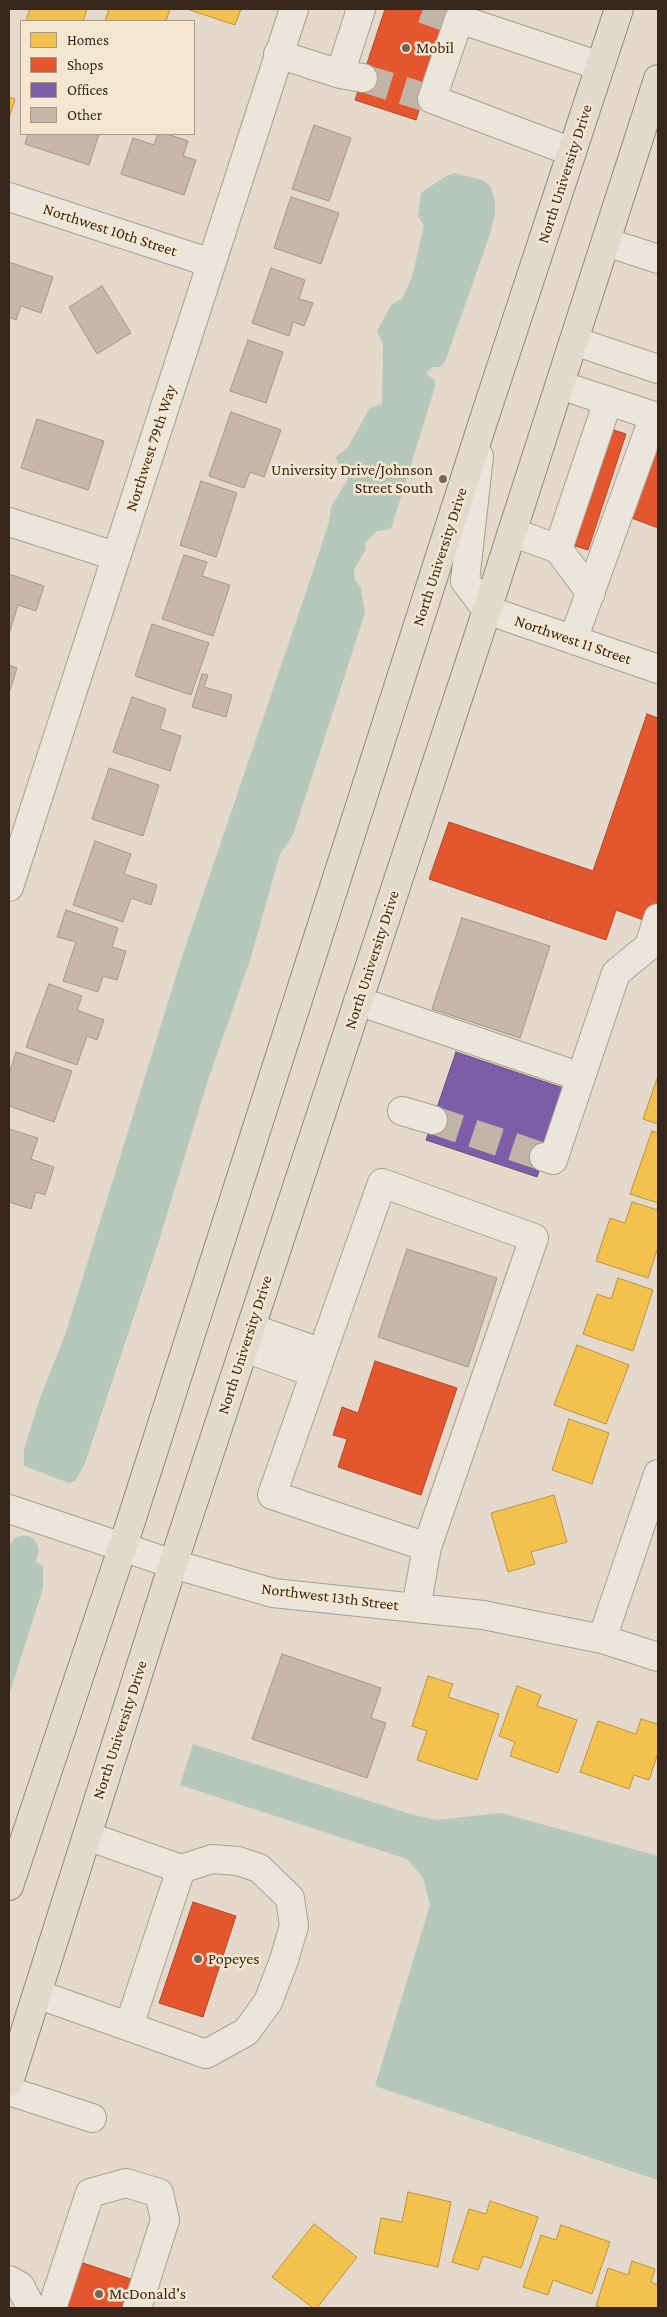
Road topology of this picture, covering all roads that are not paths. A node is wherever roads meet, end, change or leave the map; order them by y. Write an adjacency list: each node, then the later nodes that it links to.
1 (294, 9): 5 (street, Northwest 79th Way)
2 (361, 9): 5 (street)
3 (619, 9): 6 (main road, North University Drive)
4 (456, 15): 6 (street); 8 (street)
5 (278, 54): 12 (street, Northwest 79th Way)
6 (600, 66): 8 (main road, North University Drive)
7 (658, 79): 10 (main road, North University Drive)
8 (572, 152): 17 (main road, North University Drive)
9 (9, 197): 12 (street, Northwest 10th Street)
10 (606, 242): 11 (street); 13 (main road, North University Drive)
11 (658, 259)
12 (211, 263): 21 (street, Northwest 79th Way)
13 (574, 341): 14 (street); 15 (main road, North University Drive)
14 (658, 369)
15 (560, 385): 16 (street); 19 (main road, North University Drive)
16 (608, 401): 20 (street); 22 (street)
17 (482, 426): 23 (street, North University Drive); 37 (main road, North University Drive)
18 (9, 522): 21 (street)
19 (512, 532): 20 (street); 23 (main road, North University Drive)
20 (558, 550): 22 (street)
21 (115, 556): 26 (street, Northwest 79th Way)
22 (590, 593): 24 (street)
23 (487, 610): 24 (street, Northwest 11 Street); 28 (main road, North University Drive)
24 (572, 640): 25 (street, Northwest 11 Street)
25 (658, 669)
26 (9, 887)
27 (658, 918): 29 (street)
28 (358, 1001): 29 (street); 33 (main road, North University Drive)
29 (581, 1078): 32 (street)
30 (402, 1111): 31 (street)
31 (433, 1120)
32 (544, 1157)
33 (248, 1338): 34 (street); 39 (main road, North University Drive)
34 (318, 1363): 38 (street); 38 (street)
35 (658, 1474): 41 (street)
36 (9, 1509): 37 (street, Northwest 13th Street)
37 (123, 1546): 39 (street, Northwest 13th Street); 45 (main road, North University Drive)
38 (427, 1547): 40 (street)
39 (173, 1564): 40 (street, Northwest 13th Street); 43 (main road, North University Drive)
40 (416, 1608): 41 (street, Northwest 13th Street)
41 (602, 1638): 42 (street, Northwest 13th Street)
42 (658, 1657)
43 (87, 1836): 44 (street); 46 (main road, North University Drive)
44 (181, 1869): 47 (street); 47 (street)
45 (9, 1886)
46 (37, 1994): 47 (street); 48 (main road, North University Drive)
47 (129, 2026)
48 (9, 2082)
49 (9, 2091): 50 (street)
50 (92, 2118)
51 (9, 2280): 52 (street)
52 (41, 2307): 53 (street)
53 (137, 2308)

